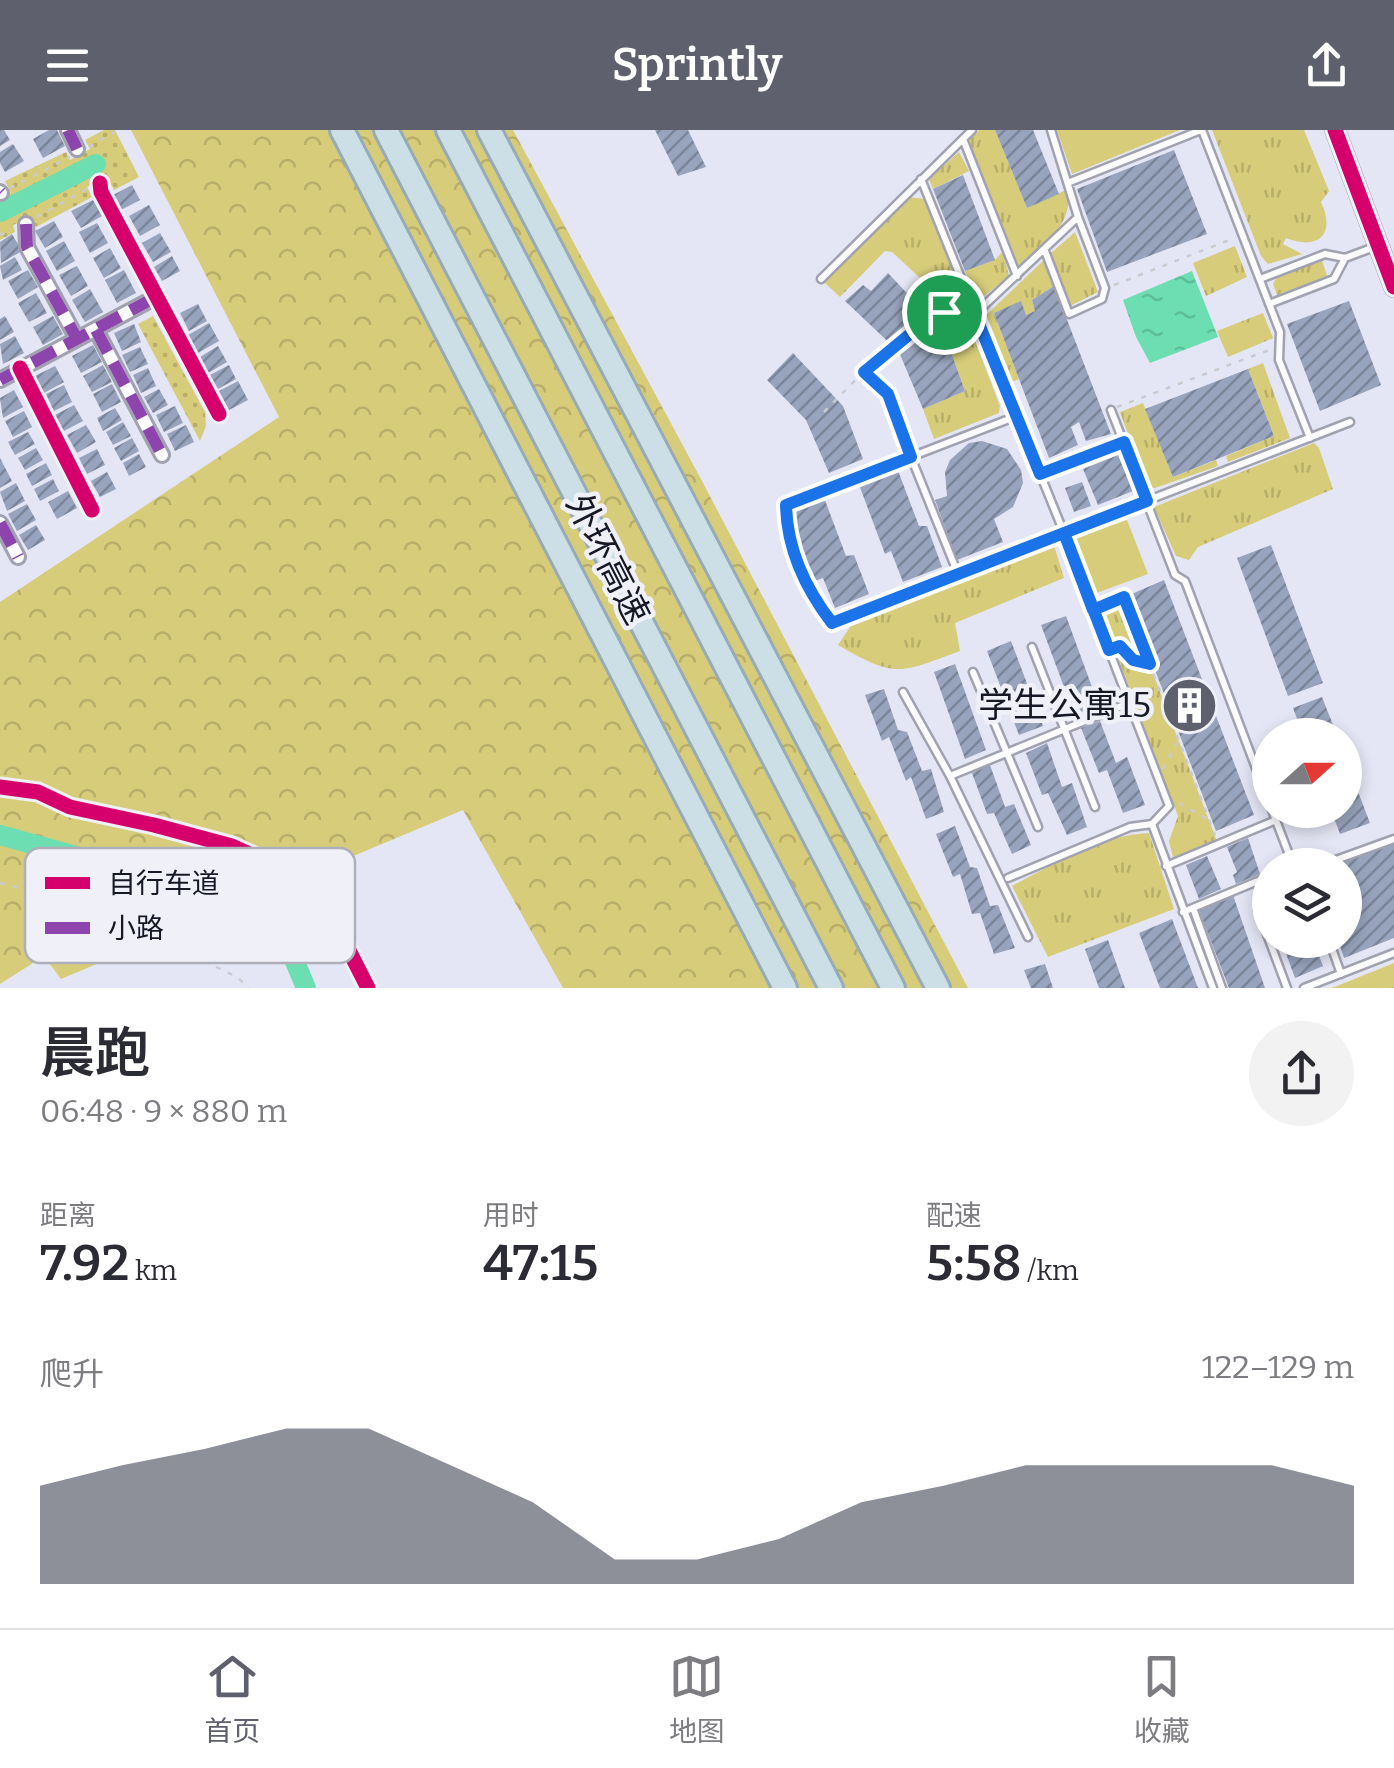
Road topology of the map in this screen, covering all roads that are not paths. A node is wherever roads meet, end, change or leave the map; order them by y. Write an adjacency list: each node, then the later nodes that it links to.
1 (68, 130): 11 (street)
2 (342, 130): 70 (highway)
3 (386, 130): 71 (highway, 外环高速)
4 (448, 130): 72 (highway, 外环高速)
5 (489, 130): 73 (highway)
6 (972, 130): 10 (lane)
7 (1051, 130): 13 (lane)
8 (1202, 130): 13 (lane); 22 (lane)
9 (1335, 130): 17 (main road)
10 (963, 139): 12 (lane); 20 (lane)
11 (77, 149)
12 (921, 179): 21 (lane); 26 (lane)
13 (1070, 182): 15 (lane)
14 (100, 183): 24 (street)
15 (1078, 218): 18 (lane); 18 (lane)
16 (26, 224): 28 (street)
17 (1378, 246): 19 (lane); 23 (main road)
18 (1045, 251): 20 (lane)
19 (1345, 258): 22 (lane); 25 (lane)
20 (1017, 276): 26 (lane)
21 (821, 278)
22 (1260, 279): 25 (lane)
23 (1394, 287)
24 (158, 296): 27 (street); 32 (street)
25 (1269, 304): 35 (lane)
26 (975, 314): 33 (lane)
27 (96, 330): 28 (street); 37 (street)
28 (76, 337): 29 (street)
29 (20, 368): 30 (street); 41 (street)
30 (0, 380)
31 (1112, 410): 36 (lane)
32 (220, 414)
33 (1017, 416): 38 (lane); 39 (lane)
34 (1350, 422): 35 (lane)
35 (1310, 438): 40 (lane)
36 (1124, 442): 39 (lane); 40 (lane)
37 (162, 456)
38 (911, 457): 45 (lane); 45 (lane)
39 (1040, 474): 43 (lane)
40 (1147, 501): 43 (lane); 52 (lane)
41 (92, 510)
42 (0, 524): 44 (street)
43 (1064, 533): 45 (lane); 49 (lane)
44 (18, 557)
45 (958, 574)
46 (1032, 647): 50 (lane)
47 (973, 672): 51 (lane)
48 (903, 692): 53 (lane)
49 (1129, 703): 50 (lane); 55 (lane)
50 (1063, 730): 51 (lane); 54 (lane)
51 (1006, 754): 53 (lane); 56 (lane)
52 (1252, 757)
53 (950, 776): 65 (lane)
54 (1095, 807)
55 (1152, 824): 60 (lane); 61 (lane)
56 (1038, 827)
57 (1257, 828): 60 (lane)
58 (1394, 839): 59 (lane)
59 (1362, 851)
60 (1166, 866): 64 (lane)
61 (1008, 878)
62 (1252, 883): 63 (lane)
63 (1193, 908): 64 (lane); 75 (lane)
64 (1183, 912): 74 (lane)
65 (1028, 937)
66 (1394, 953): 69 (lane)
67 (1276, 958): 76 (lane)
68 (1335, 958): 69 (lane)
69 (1341, 974): 77 (lane)
70 (785, 988)
71 (831, 988)
72 (893, 988)
73 (938, 988)
74 (1212, 988)
75 (1222, 988)
76 (1287, 988)
77 (1304, 988)

